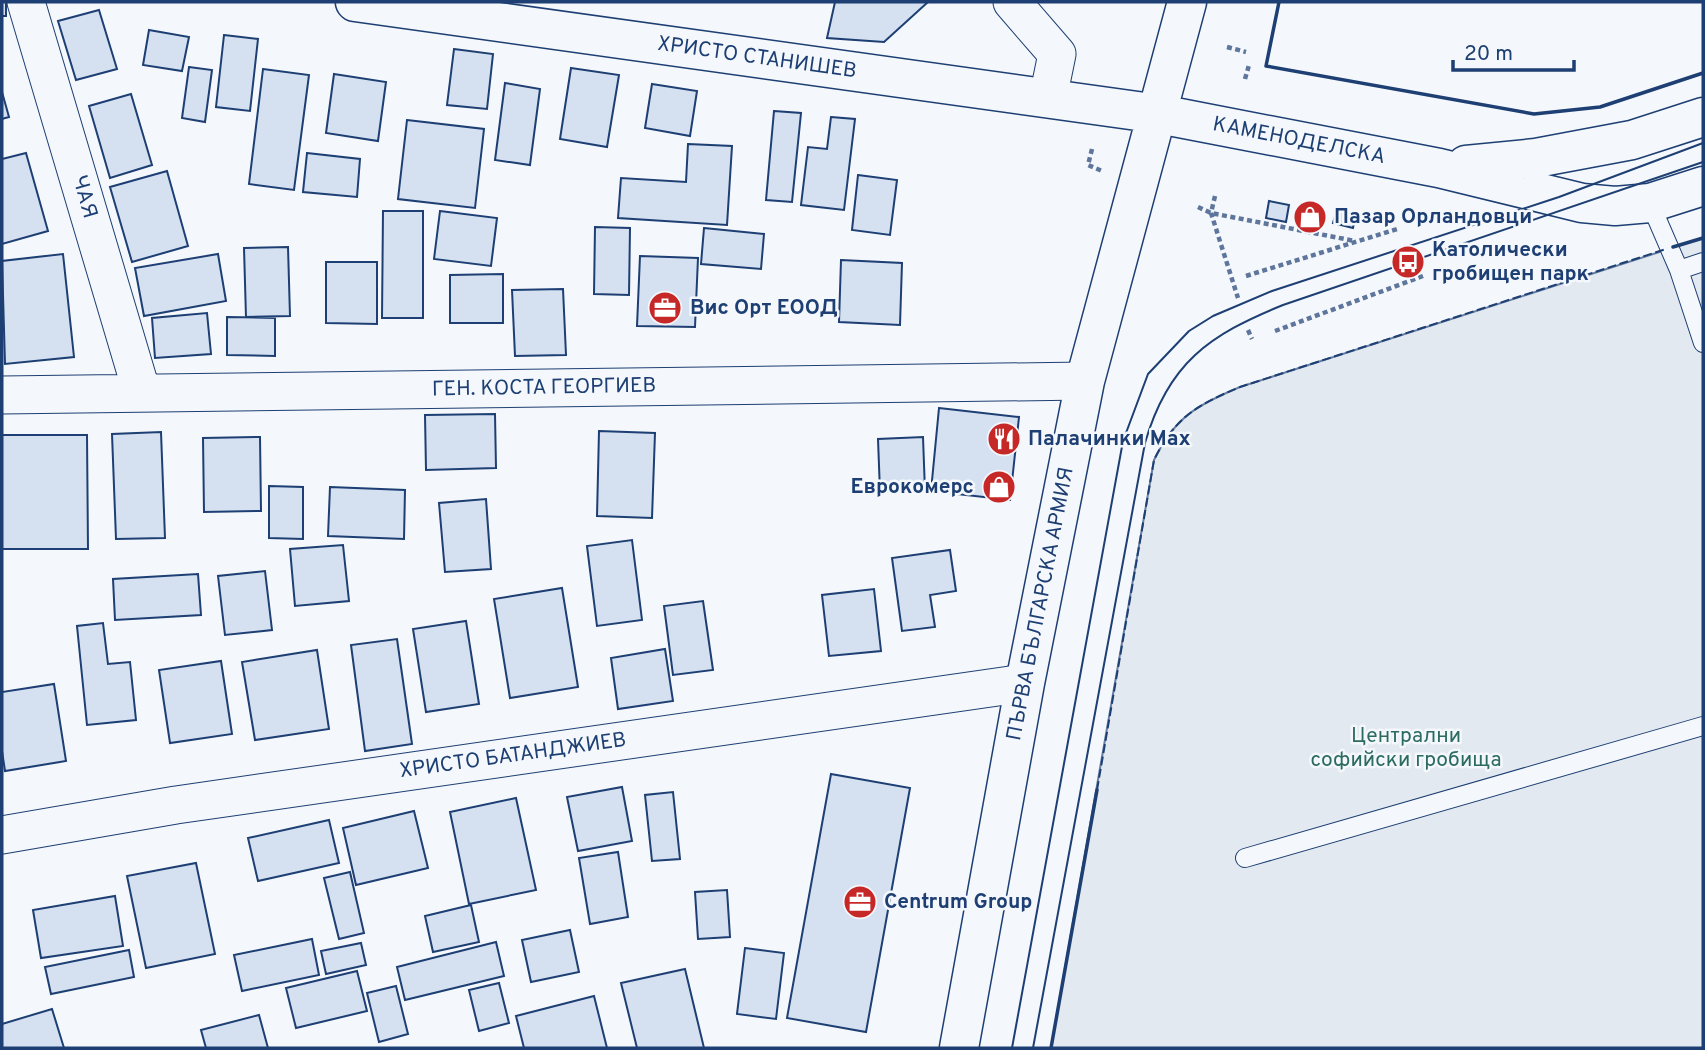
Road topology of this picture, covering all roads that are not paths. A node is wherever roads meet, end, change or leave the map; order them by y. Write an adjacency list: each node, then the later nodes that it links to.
1 (26, 2): 15 (street, ЧАЯ)
2 (355, 2): 5 (street, ХРИСТО СТАНИШЕВ)
3 (1012, 2): 5 (street)
4 (1187, 2): 6 (street, ПЪРВА БЪЛГАРСКА АРМИЯ)
5 (1048, 98): 6 (street, ХРИСТО СТАНИШЕВ)
6 (1159, 114): 8 (street, КАМЕНОДЕЛСКА); 14 (street, ПЪРВА БЪЛГАРСКА АРМИЯ)
7 (1703, 117): 8 (street, КАМЕНОДЕЛСКА)
8 (1439, 168): 10 (street, КАМЕНОДЕЛСКА)
9 (1703, 186): 10 (street, КАМЕНОДЕЛСКА)
10 (1650, 203): 12 (lane)
11 (1703, 261): 12 (lane)
12 (1679, 270): 13 (lane)
13 (1703, 343)
14 (1086, 381): 15 (street, ГЕН. КОСТА ГЕОРГИЕВ); 17 (street, ПЪРВА БЪЛГАРСКА АРМИЯ)
15 (142, 393): 16 (street, ГЕН. КОСТА ГЕОРГИЕВ)
16 (2, 395)
17 (1025, 683): 19 (street, ХРИСТО БАТАНДЖИЕВ); 21 (street, ПЪРВА БЪЛГАРСКА АРМИЯ)
18 (1703, 726): 20 (lane)
19 (2, 835)
20 (1245, 858)
21 (959, 1048)

